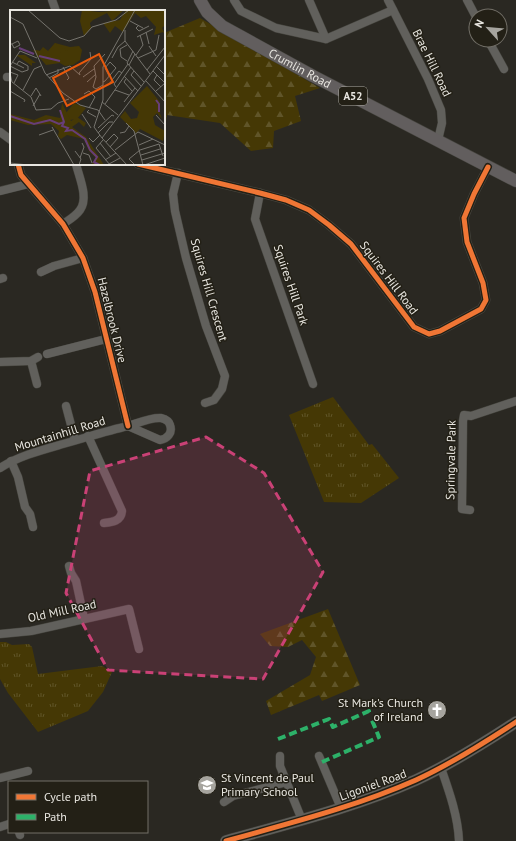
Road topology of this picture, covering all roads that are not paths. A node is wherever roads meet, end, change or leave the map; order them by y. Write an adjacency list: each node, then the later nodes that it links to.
1 (52, 0): 6 (street)
2 (200, 0): 13 (main road, Crumlin Road / A52)
3 (234, 0): 8 (street)
4 (309, 0): 8 (street)
5 (388, 0): 7 (street, Brae Hill Road)
6 (56, 10)
7 (393, 10): 8 (street); 13 (street, Brae Hill Road)
8 (326, 39)
9 (492, 48): 10 (street)
10 (504, 69)
11 (0, 132): 12 (street)
12 (10, 139)
13 (438, 140): 17 (main road, Crumlin Road / A52)
14 (18, 165): 20 (street, Hazelbrook Drive)
15 (76, 165): 23 (street)
16 (142, 165): 18 (street, Squires Hill Road)
17 (488, 167): 19 (main road, Crumlin Road / A52); 22 (street, Squires Hill Road)
18 (178, 173): 22 (street, Squires Hill Road); 32 (street, Squires Hill Crescent)
19 (516, 181)
20 (28, 184): 21 (street); 23 (street, Hazelbrook Drive)
21 (0, 191)
22 (260, 192): 30 (street, Squires Hill Park)
23 (63, 224): 24 (street, Hazelbrook Drive)
24 (83, 258): 25 (street); 26 (street, Hazelbrook Drive)
25 (41, 272)
26 (106, 339): 27 (street); 34 (street, Hazelbrook Drive)
27 (47, 354)
28 (0, 362): 29 (street)
29 (37, 384)
30 (313, 384)
31 (516, 401): 39 (street, Springvale Park)
32 (205, 403)
33 (66, 406): 36 (street)
34 (128, 426): 34 (street, Mountainhill Road); 35 (street, Mountainhill Road)
35 (88, 436): 36 (street, Mountainhill Road); 40 (street)
36 (75, 440): 37 (street, Mountainhill Road)
37 (11, 462): 38 (street, Mountainhill Road); 41 (street)
38 (0, 468)
39 (470, 510)
40 (104, 524)
41 (33, 527)
42 (69, 566): 43 (street)
43 (84, 618): 44 (street, Old Mill Road); 45 (street, Old Mill Road)
44 (0, 634)
45 (139, 649)
46 (516, 722): 49 (street, Ligoniel Road)
47 (280, 756): 52 (street)
48 (319, 756): 54 (street)
49 (440, 768): 54 (street, Ligoniel Road); 57 (street)
50 (28, 771): 51 (street)
51 (0, 778)
52 (287, 782): 53 (street); 55 (street)
53 (224, 802)
54 (341, 808): 55 (street, Ligoniel Road)
55 (302, 820): 56 (street, Ligoniel Road)
56 (226, 841)
57 (459, 841)

